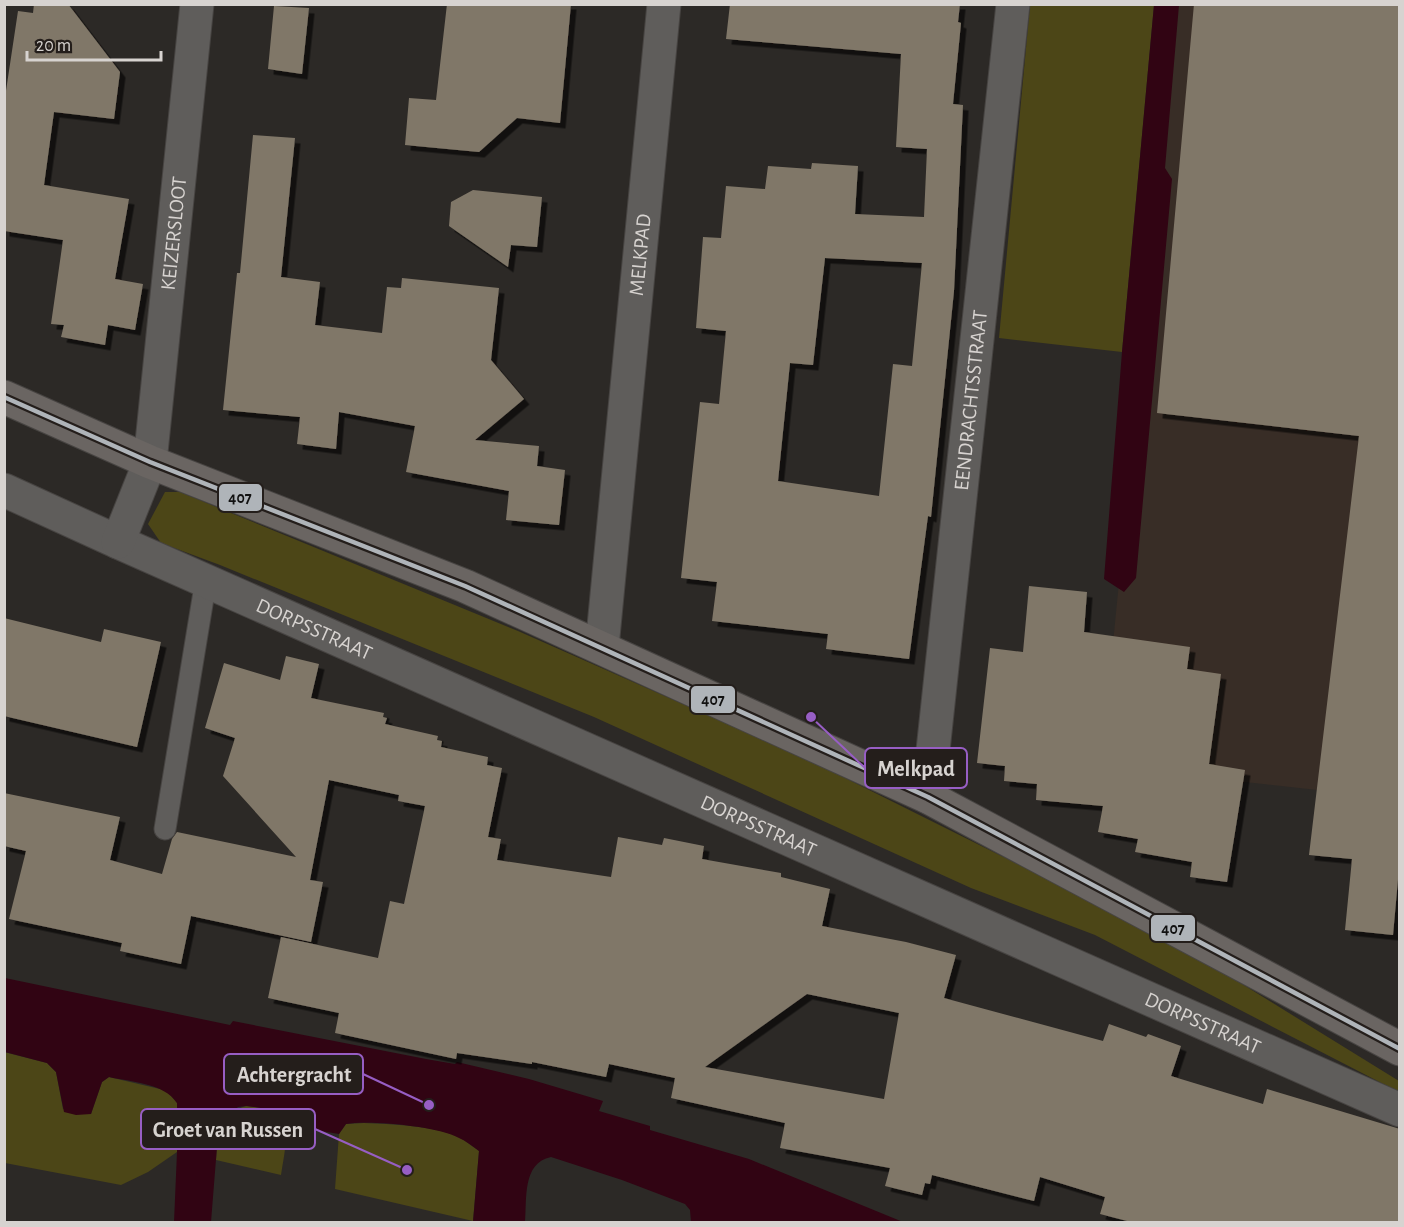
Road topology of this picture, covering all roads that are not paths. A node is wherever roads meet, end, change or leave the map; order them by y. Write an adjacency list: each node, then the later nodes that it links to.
1 (197, 4): 5 (street, KEIZERSLOOT)
2 (664, 4): 9 (street, MELKPAD)
3 (1013, 4): 10 (street, EENDRACHTSSTRAAT)
4 (4, 397): 5 (street)
5 (150, 462): 7 (street); 9 (street)
6 (4, 490): 7 (street, DORPSSTRAAT)
7 (118, 542): 8 (street, DORPSSTRAAT)
8 (206, 580): 11 (lane); 13 (street, DORPSSTRAAT)
9 (602, 647): 10 (street)
10 (928, 797): 12 (street)
11 (165, 829)
12 (1400, 1049)
13 (1400, 1110)

